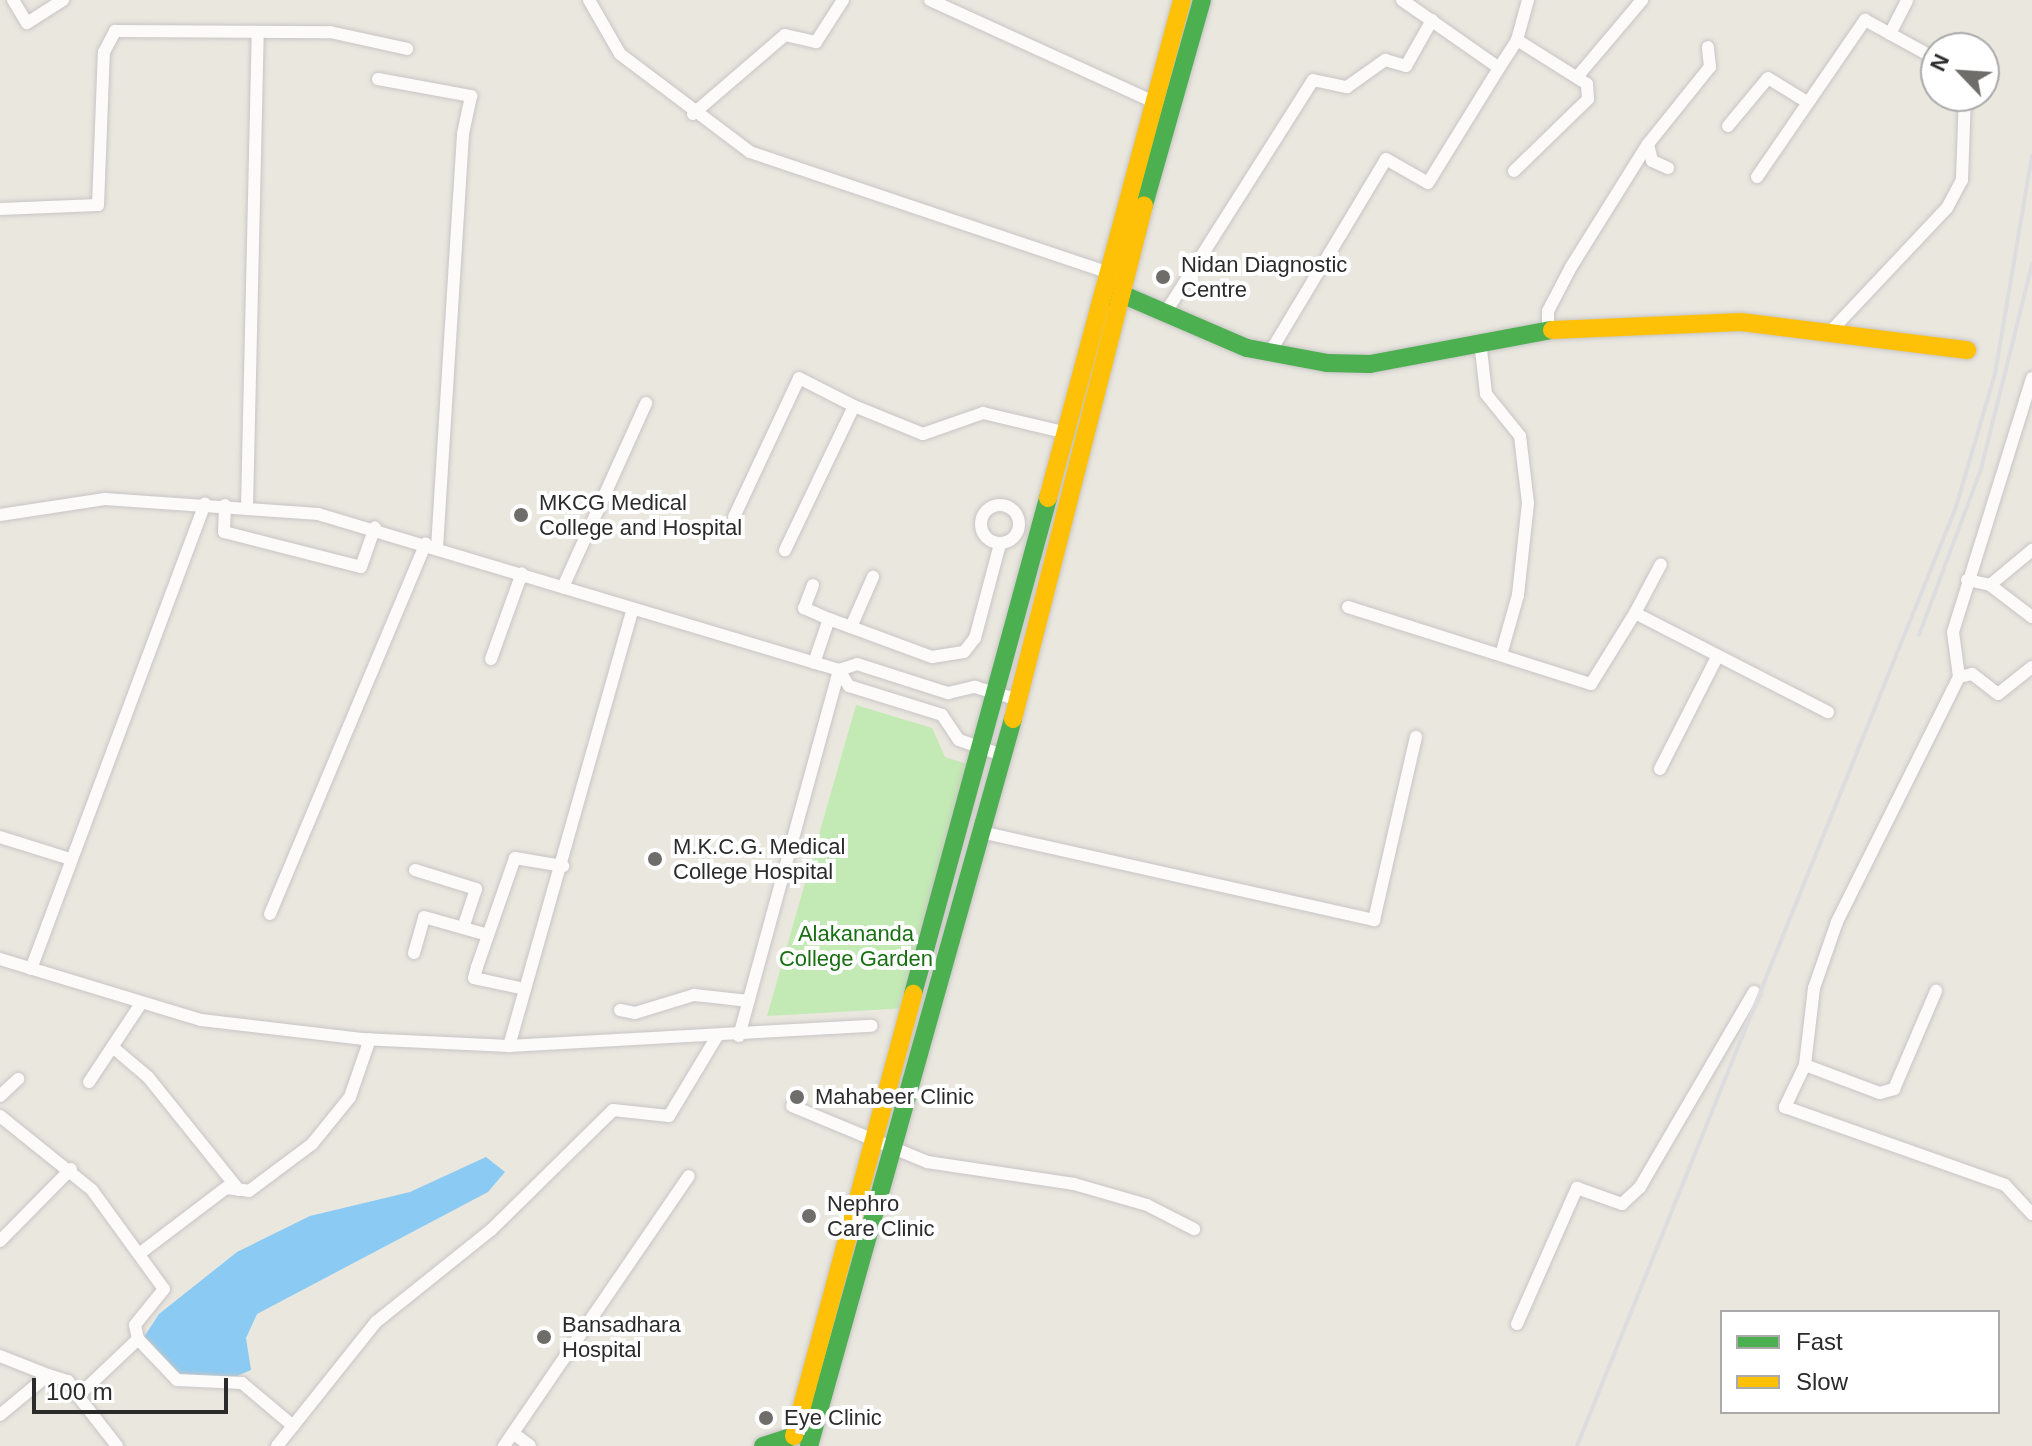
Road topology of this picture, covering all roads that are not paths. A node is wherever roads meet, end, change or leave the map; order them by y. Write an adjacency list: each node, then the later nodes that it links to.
1 (13, 0): 2 (street)
2 (63, 0)
3 (589, 0): 25 (street)
4 (843, 0): 25 (street)
5 (930, 0): 23 (street)
6 (1182, 0): 23 (main road)
7 (1202, 0): 23 (main road)
8 (1402, 0): 12 (street)
9 (1528, 0): 15 (street)
10 (1642, 0): 20 (street)
11 (1907, 0): 13 (street)
12 (1432, 20): 19 (street); 33 (street)
13 (1890, 34): 18 (street); 22 (street)
14 (258, 35): 17 (street); 31 (street); 45 (street)
15 (1517, 40): 19 (street); 20 (street)
16 (1708, 47): 27 (street)
17 (407, 49)
18 (1920, 50)
19 (1499, 68): 38 (street)
20 (1577, 77): 29 (street)
21 (378, 79): 49 (street)
22 (1807, 102): 26 (street); 30 (street)
23 (1162, 104): 32 (main road)
24 (1964, 112): 35 (street)
25 (693, 114): 32 (street)
26 (1728, 126)
27 (1648, 144): 28 (street); 34 (street)
28 (1668, 168)
29 (1514, 171)
30 (1757, 177)
31 (0, 209)
32 (1113, 285): 33 (main road); 42 (main road); 74 (main road)
33 (1164, 315): 38 (main road)
34 (1548, 330): 35 (main road); 36 (main road)
35 (1829, 333): 37 (main road)
36 (1480, 341): 38 (main road); 66 (street)
37 (1967, 350)
38 (1269, 354)
39 (2032, 378): 56 (street)
40 (646, 403): 59 (street)
41 (854, 406): 42 (street); 47 (street); 51 (street)
42 (1067, 433): 73 (main road)
43 (205, 503): 44 (street); 46 (street); 82 (street)
44 (225, 505): 45 (street); 48 (street)
45 (247, 507): 48 (street)
46 (0, 515)
47 (734, 517)
48 (375, 527): 49 (street)
49 (431, 544): 54 (street); 86 (street)
50 (1000, 544): 65 (street)
51 (785, 550)
52 (2032, 550): 58 (street)
53 (1661, 564): 62 (street)
54 (522, 573): 59 (street); 68 (street)
55 (873, 577): 65 (street)
56 (1967, 580): 58 (street); 72 (street)
57 (813, 585): 64 (street)
58 (1990, 585): 63 (street)
59 (563, 587): 61 (street)
60 (1348, 607): 66 (street)
61 (632, 612): 69 (street); 83 (street)
62 (1635, 613): 66 (street); 67 (street)
63 (2032, 617)
64 (829, 619): 65 (street); 69 (street)
65 (851, 627)
66 (1502, 651)
67 (1717, 657): 75 (street); 79 (street)
68 (491, 659)
69 (814, 663): 71 (street)
70 (2032, 667): 72 (street)
71 (839, 670): 73 (street); 77 (street); 96 (street)
72 (1959, 677): 107 (street)
73 (998, 694): 74 (street); 77 (main road)
74 (1019, 700): 78 (main road)
75 (1828, 712)
76 (1416, 737): 80 (street)
77 (984, 750): 78 (street); 100 (main road)
78 (1005, 756): 80 (main road)
79 (1660, 769)
80 (985, 833): 99 (main road)
81 (0, 837): 82 (street)
82 (70, 859): 92 (street)
83 (563, 866): 87 (street); 93 (street)
84 (415, 870): 85 (street)
85 (470, 906): 87 (street); 88 (street)
86 (270, 914)
87 (494, 914): 89 (street)
88 (463, 928): 89 (street); 90 (street)
89 (488, 935): 93 (street)
90 (414, 953)
91 (1, 963): 92 (street)
92 (31, 969): 97 (street)
93 (525, 989): 105 (street)
94 (1936, 991): 107 (street)
95 (1754, 992): 122 (street)
96 (749, 1001): 98 (street); 102 (street)
97 (140, 1005): 104 (street); 106 (street)
98 (620, 1010)
99 (933, 1022): 100 (street); 114 (main road)
100 (908, 1023): 113 (main road)
101 (871, 1026): 102 (street)
102 (739, 1036): 103 (street)
103 (716, 1038): 105 (street); 128 (street)
104 (370, 1039): 105 (street); 117 (street)
105 (509, 1046)
106 (115, 1049): 109 (street); 117 (street)
107 (1805, 1065): 118 (street)
108 (18, 1079): 110 (street)
109 (89, 1082)
110 (0, 1096)
111 (792, 1106): 113 (street)
112 (0, 1116): 115 (street)
113 (874, 1142): 114 (street); 130 (main road)
114 (896, 1150): 119 (street); 130 (main road)
115 (71, 1169): 120 (street); 121 (street)
116 (689, 1176): 129 (street)
117 (239, 1190): 121 (street)
118 (2032, 1214)
119 (1194, 1229)
120 (0, 1241)
121 (139, 1254): 123 (street)
122 (1517, 1324)
123 (138, 1339): 126 (street); 128 (street)
124 (0, 1356): 125 (street)
125 (48, 1375): 126 (street); 127 (street)
126 (78, 1396): 131 (street)
127 (0, 1415)
128 (293, 1426): 132 (street)
129 (513, 1433): 133 (street); 134 (street)
130 (804, 1443): 135 (main road)
131 (117, 1446)
132 (277, 1446)
133 (504, 1446)
134 (530, 1446)
135 (763, 1446)

